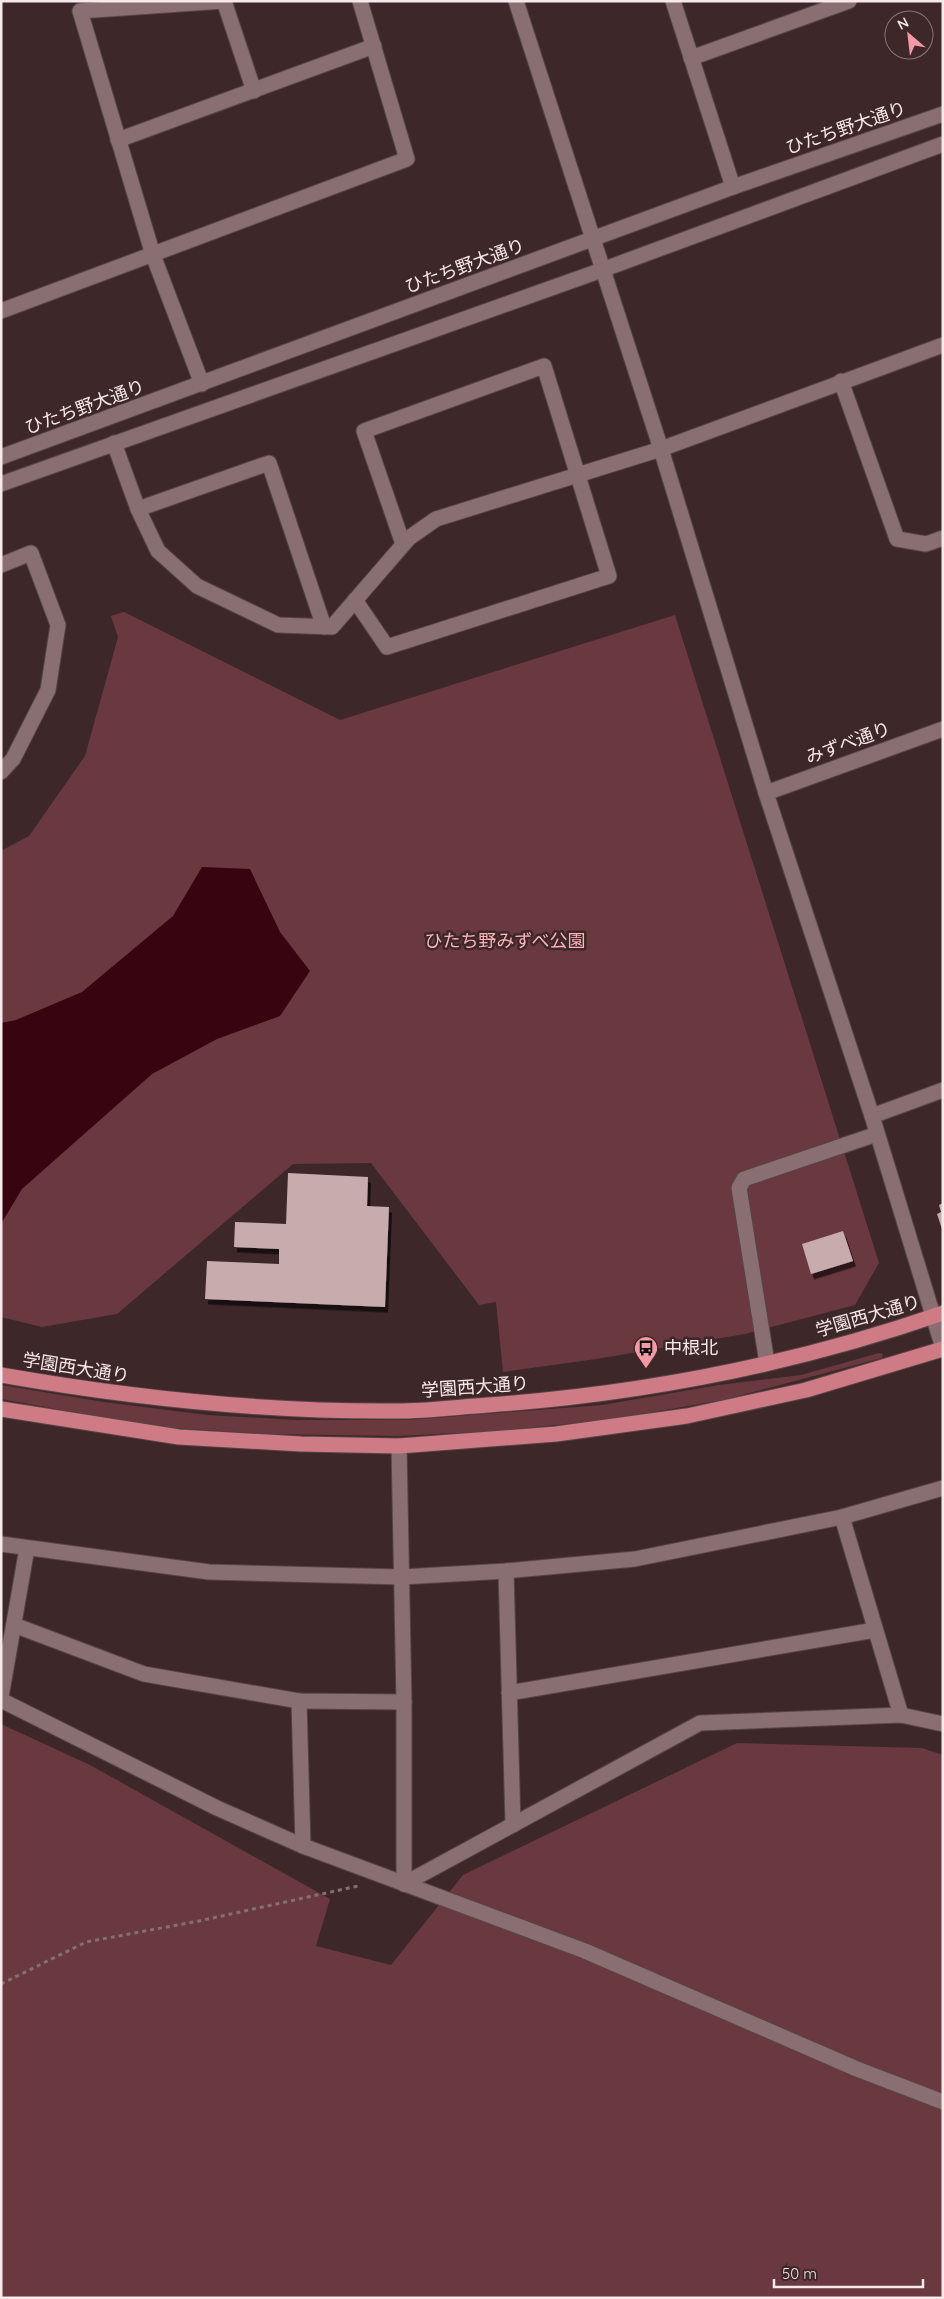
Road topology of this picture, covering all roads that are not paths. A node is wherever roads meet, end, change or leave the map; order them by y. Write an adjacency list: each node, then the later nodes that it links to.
1 (360, 1): 5 (street)
2 (516, 1): 12 (street)
3 (673, 1): 6 (street)
4 (850, 1): 6 (street)
5 (374, 46): 7 (street); 13 (street)
6 (691, 58): 11 (street)
7 (254, 91): 9 (street); 9 (street)
8 (943, 114): 11 (street, ひたち野大通り)
9 (118, 140): 13 (street)
10 (943, 144): 14 (street)
11 (733, 187): 12 (street, ひたち野大通り)
12 (592, 238): 14 (street); 18 (street, ひたち野大通り)
13 (153, 254): 15 (street); 18 (street)
14 (602, 270): 19 (street); 20 (street)
15 (1, 311)
16 (943, 345): 17 (street)
17 (841, 381): 20 (street); 25 (street)
18 (202, 384): 21 (street, ひたち野大通り)
19 (114, 443): 23 (street); 24 (street)
20 (661, 449): 22 (street); 32 (street)
21 (1, 457)
22 (578, 475): 26 (street); 26 (street); 28 (street)
23 (1, 484)
24 (138, 510): 29 (street); 29 (street)
25 (943, 538)
26 (403, 544): 28 (street)
27 (1, 565): 31 (street)
28 (355, 600): 29 (street)
29 (324, 627)
30 (943, 729): 32 (street, みずべ通り)
31 (1, 772)
32 (766, 793): 34 (street)
33 (943, 1090): 34 (street)
34 (872, 1116): 35 (street)
35 (877, 1134): 36 (street); 38 (street)
36 (938, 1315): 37 (street); 38 (main road, 学園西大通り)
37 (943, 1348): 41 (main road)
38 (767, 1363): 39 (main road, 学園西大通り)
39 (1, 1375)
40 (1, 1409): 41 (main road)
41 (399, 1446): 47 (street)
42 (943, 1488): 43 (street)
43 (842, 1517): 46 (street); 49 (street)
44 (1, 1544): 45 (street)
45 (27, 1548): 47 (street); 48 (street)
46 (506, 1571): 47 (street); 50 (street)
47 (402, 1577): 53 (street)
48 (14, 1625): 51 (street); 52 (street)
49 (876, 1630): 50 (street); 54 (street)
50 (509, 1694): 56 (street)
51 (1, 1699): 57 (street)
52 (299, 1701): 53 (street); 57 (street)
53 (404, 1702): 58 (street)
54 (901, 1715): 55 (street); 56 (street)
55 (943, 1724)
56 (513, 1825): 58 (street)
57 (303, 1846): 58 (street)
58 (404, 1884): 59 (street)
59 (943, 2102)

